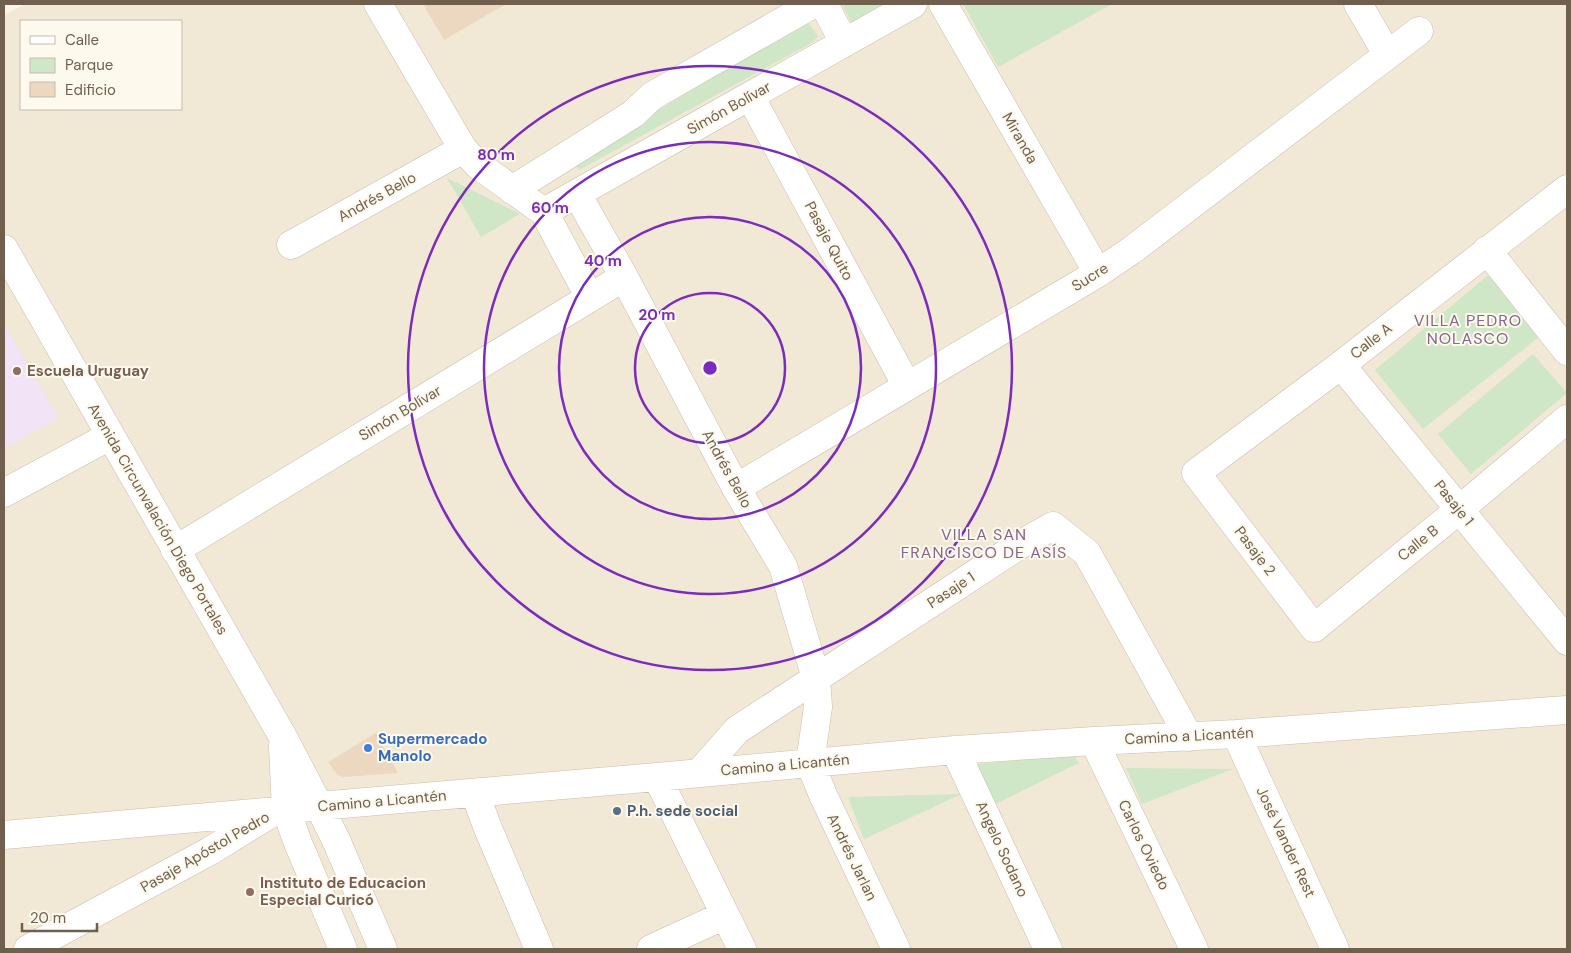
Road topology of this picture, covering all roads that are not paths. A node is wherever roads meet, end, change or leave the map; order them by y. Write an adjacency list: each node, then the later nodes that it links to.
1 (378, 4): 11 (street)
2 (813, 4): 13 (street)
3 (824, 4): 8 (street)
4 (913, 4): 8 (street, Simón Bolívar)
5 (944, 4): 19 (street, Miranda)
6 (1358, 4): 9 (street)
7 (1419, 30): 9 (street, Sucre)
8 (844, 43): 10 (street, Simón Bolívar)
9 (1388, 54): 19 (street, Sucre)
10 (750, 96): 14 (street, Simón Bolívar); 24 (street, Pasaje Quito)
11 (463, 149): 13 (street); 16 (street, Andrés Bello)
12 (1567, 189): 18 (street, Calle A)
13 (512, 190): 15 (street)
14 (577, 194): 15 (street, Simón Bolívar); 20 (street, Andrés Bello)
15 (544, 212): 21 (street)
16 (291, 246)
17 (4, 249): 26 (street, Avenida Circunvalación Diego Portales)
18 (1487, 250): 22 (street); 23 (street, Calle A)
19 (1098, 273): 24 (street, Sucre)
20 (624, 277): 21 (street, Simón Bolívar); 28 (street, Andrés Bello)
21 (590, 298): 31 (street, Simón Bolívar)
22 (1567, 351)
23 (1341, 365): 27 (street, Calle A); 30 (street, Pasaje 1)
24 (907, 386): 28 (street, Sucre)
25 (1567, 419): 30 (street, Calle B)
26 (110, 436): 29 (street); 31 (street, Avenida Circunvalación Diego Portales)
27 (1196, 474): 32 (street, Pasaje 2)
28 (736, 488): 34 (street, Andrés Bello)
29 (4, 493)
30 (1460, 509): 32 (street, Calle B); 33 (street, Pasaje 1)
31 (175, 550): 37 (street, Avenida Circunvalación Diego Portales)
32 (1314, 628)
33 (1567, 641)
34 (816, 678): 38 (street, Pasaje 1); 41 (street, Andrés Bello); 42 (street, Pasaje 1)
35 (1567, 710): 36 (street, Camino a Licantén)
36 (1236, 734): 38 (street, Camino a Licantén); 58 (street, José Vander Rest)
37 (282, 737): 45 (street, Avenida Circunvalación Diego Portales); 46 (street, Avenida Circunvalación Diego Portales)
38 (1189, 737): 39 (street, Camino a Licantén)
39 (1094, 741): 40 (street, Camino a Licantén); 57 (street, Carlos Oviedo)
40 (955, 750): 41 (street, Camino a Licantén); 56 (street, Angelo Sodano)
41 (810, 763): 42 (street, Camino a Licantén); 55 (street, Andrés Jarlan)
42 (699, 773): 43 (street, Camino a Licantén)
43 (657, 778): 44 (street, Camino a Licantén); 48 (street)
44 (475, 793): 45 (street, Camino a Licantén); 52 (street)
45 (319, 806): 46 (street, Camino a Licantén); 51 (street, Avenida Circunvalación Diego Portales)
46 (281, 810): 47 (street, Camino a Licantén); 49 (street, Pasaje Apóstol Pedro); 50 (street, Avenida Circunvalación Diego Portales)
47 (4, 835)
48 (725, 915): 53 (street); 54 (street)
49 (28, 949)
50 (343, 949)
51 (383, 949)
52 (539, 949)
53 (652, 949)
54 (742, 949)
55 (896, 949)
56 (1048, 949)
57 (1194, 949)
58 (1336, 949)

